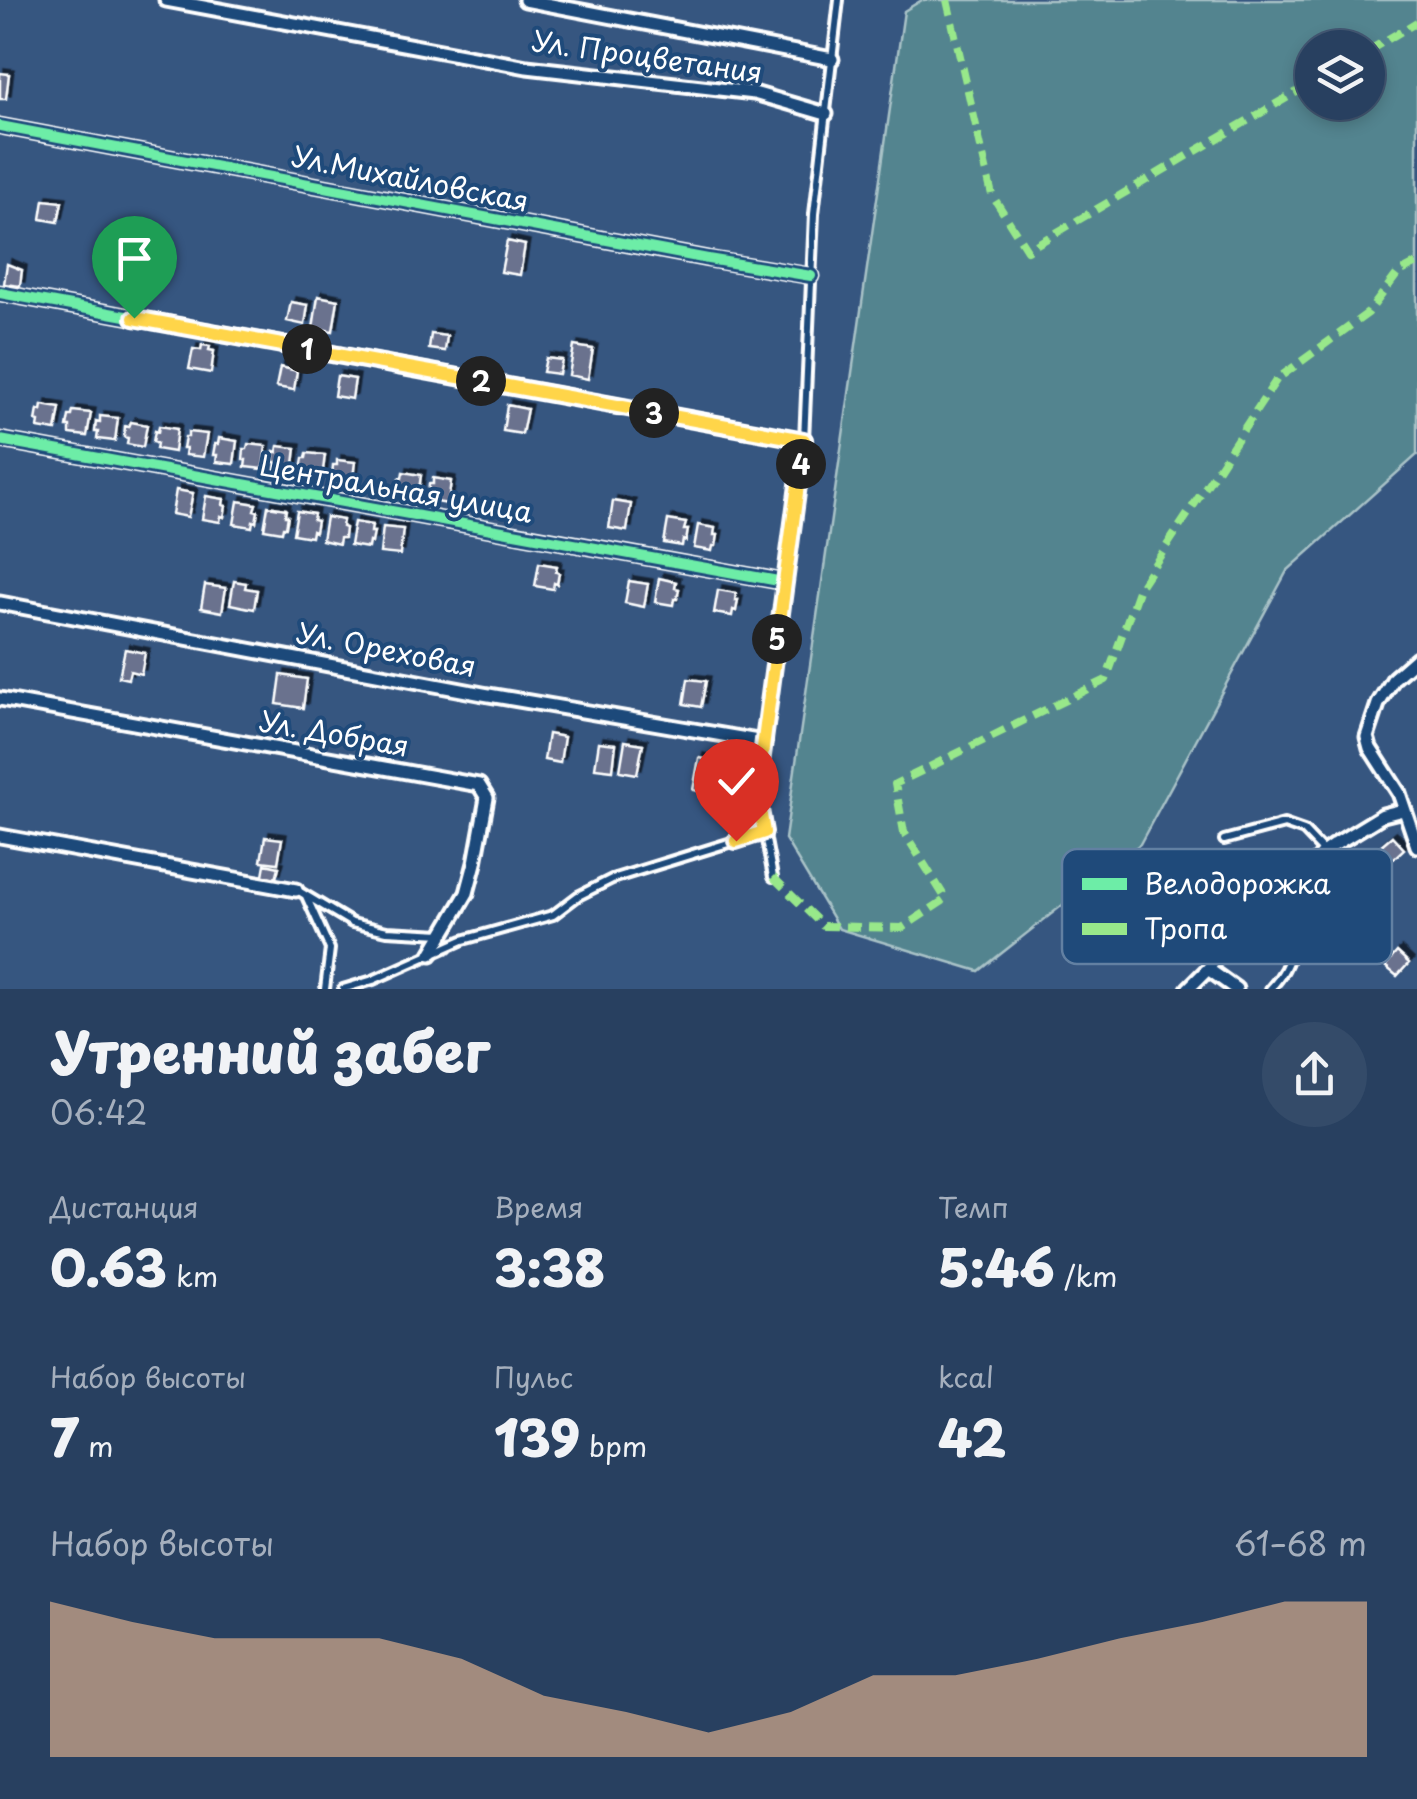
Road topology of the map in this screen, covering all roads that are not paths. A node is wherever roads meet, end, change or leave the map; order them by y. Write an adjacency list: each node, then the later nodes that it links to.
1 (166, 0): 5 (street, Ул. Процветания)
2 (526, 0): 4 (street)
3 (839, 0): 4 (lane)
4 (832, 60): 5 (lane)
5 (826, 114): 7 (lane)
6 (0, 126): 7 (street, Ул.Михайловская)
7 (811, 276): 10 (lane)
8 (0, 294): 10 (street)
9 (0, 440): 11 (street, Центральная улица)
10 (804, 440): 11 (lane)
11 (784, 582): 15 (lane)
12 (0, 603): 15 (street, Ул. Ореховая)
13 (1417, 658): 16 (street)
14 (0, 699): 25 (street, Ул. Добрая)
15 (764, 742): 17 (lane)
16 (1403, 810): 20 (street); 22 (street)
17 (764, 832): 23 (lane); 26 (lane)
18 (0, 836): 24 (street)
19 (1224, 840): 21 (lane)
20 (1417, 846)
21 (1321, 849)
22 (1329, 849)
23 (772, 877)
24 (301, 892): 25 (lane); 30 (lane)
25 (442, 934): 26 (street, Ул. Добрая)
26 (431, 954): 31 (lane)
27 (1212, 964): 29 (street)
28 (1288, 964): 34 (lane)
29 (1208, 970): 32 (street); 33 (street)
30 (325, 989)
31 (343, 989)
32 (1188, 989)
33 (1236, 989)
34 (1270, 989)

